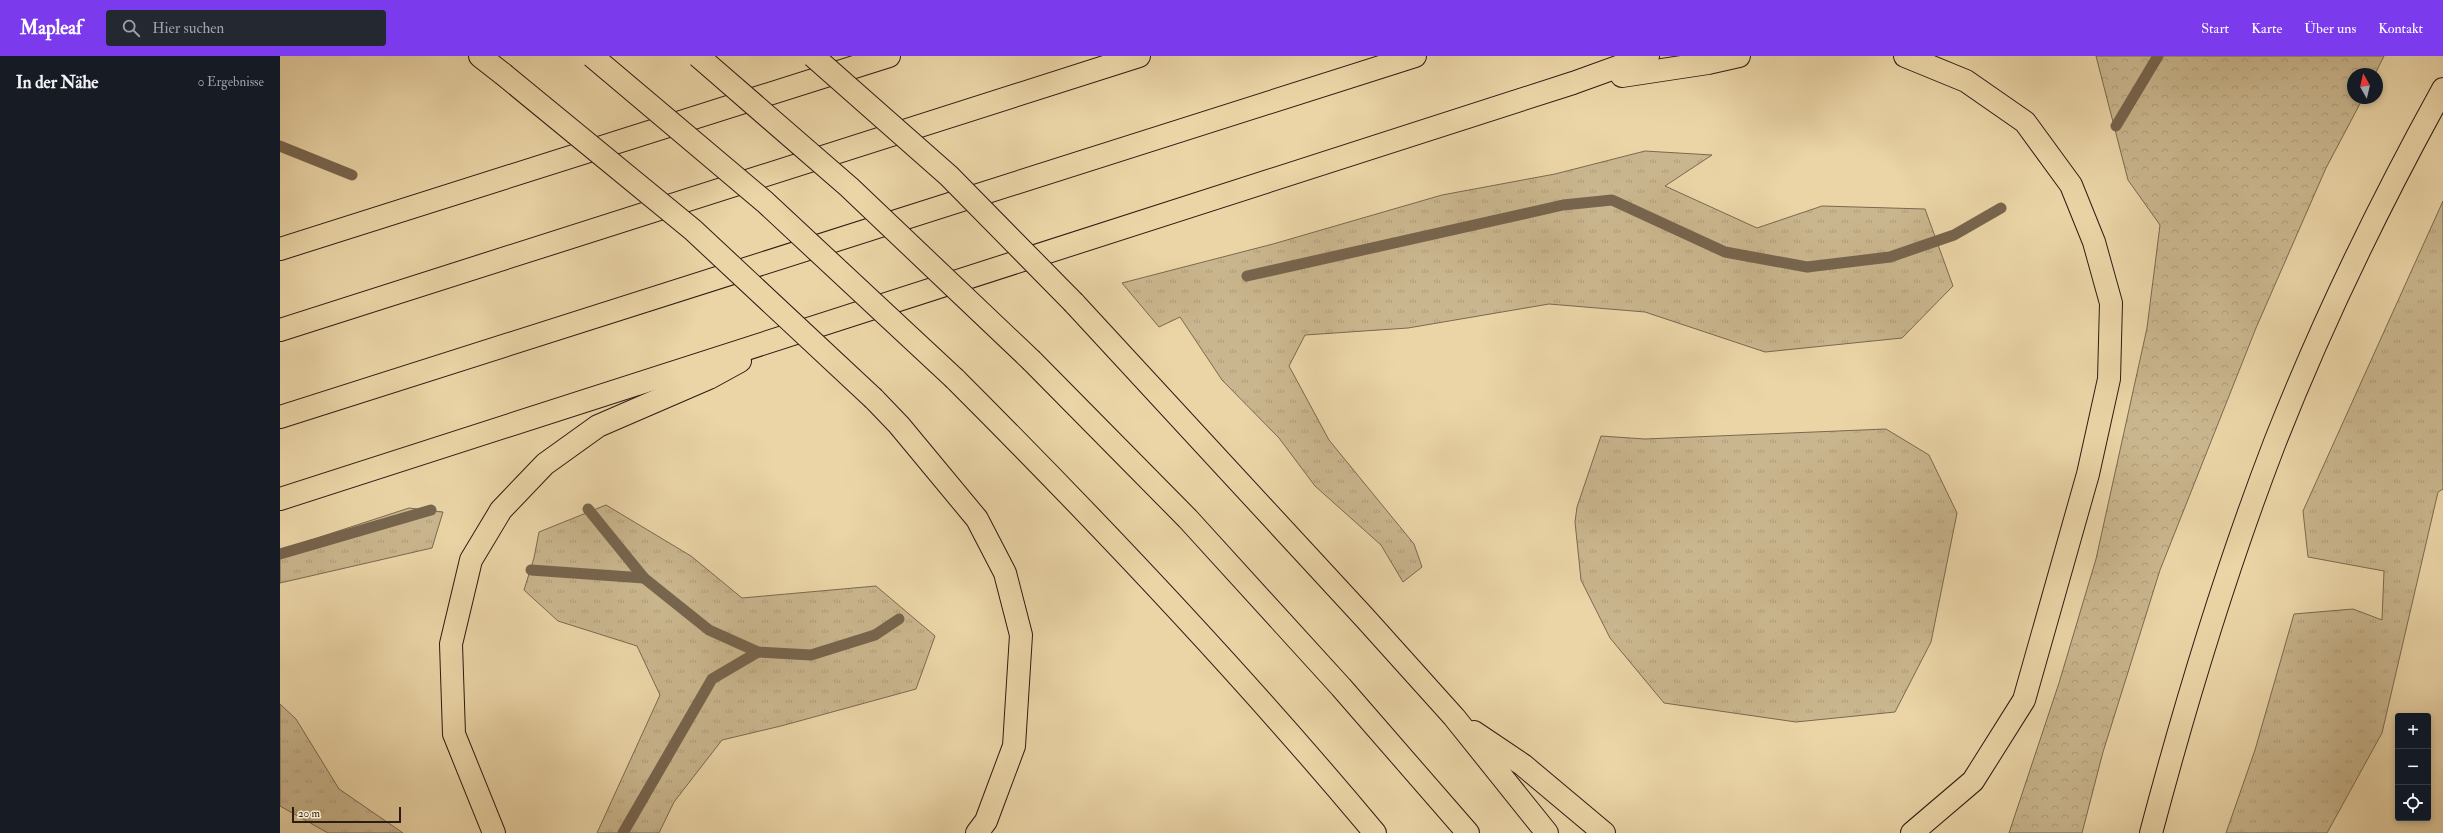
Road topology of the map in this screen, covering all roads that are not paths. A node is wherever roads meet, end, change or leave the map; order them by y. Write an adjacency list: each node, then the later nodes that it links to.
1 (480, 56): 20 (highway, bridge)
2 (592, 56): 21 (highway, bridge)
3 (698, 56): 22 (highway, bridge)
4 (813, 56): 18 (highway, bridge)
5 (889, 56): 13 (highway)
6 (1139, 56): 14 (highway)
7 (1415, 56): 16 (highway)
8 (1648, 56): 11 (highway)
9 (1739, 56): 11 (highway)
10 (1905, 56): 25 (highway)
11 (1573, 83): 15 (highway)
12 (2443, 89): 26 (highway)
13 (280, 249)
14 (280, 330)
15 (788, 335): 17 (highway); 19 (highway)
16 (280, 417)
17 (280, 499)
18 (1454, 717): 23 (highway); 24 (highway)
19 (494, 833)
20 (977, 833)
21 (1375, 833)
22 (1468, 833)
23 (1547, 833)
24 (1604, 833)
25 (1912, 833)
26 (2150, 833)

